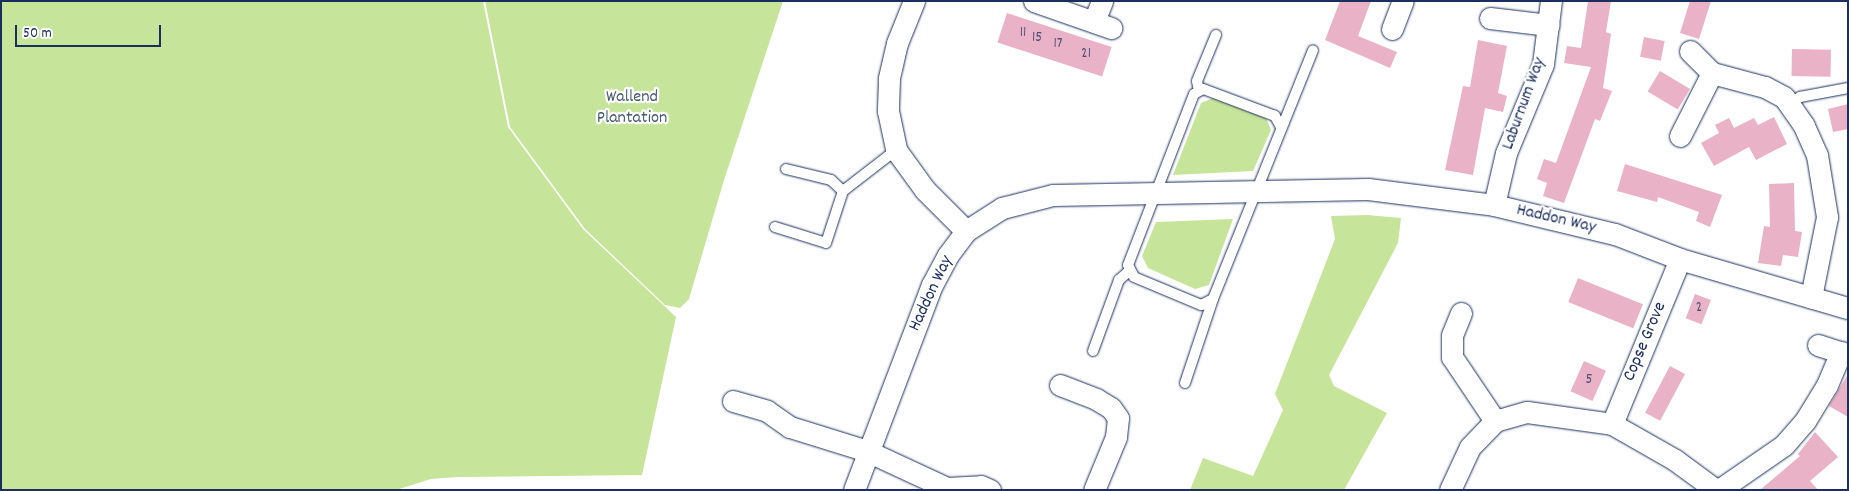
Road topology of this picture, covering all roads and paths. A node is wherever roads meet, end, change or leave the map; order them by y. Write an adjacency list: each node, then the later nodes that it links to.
1 (914, 1): 18 (street)
2 (1034, 1): 3 (street)
3 (1102, 1)
4 (1403, 1): 8 (street)
5 (1551, 1): 7 (street, Laburnum Way)
6 (1490, 18): 7 (street)
7 (1549, 25): 23 (street, Laburnum Way)
8 (1392, 29)
9 (1216, 35): 14 (lane)
10 (1313, 50): 16 (lane)
11 (1690, 51): 12 (street)
12 (1712, 72): 15 (street); 17 (street)
13 (1848, 88): 15 (lane)
14 (1199, 92): 16 (lane); 21 (lane)
15 (1788, 105): 28 (street)
16 (1281, 127): 22 (lane)
17 (1680, 136)
18 (896, 150): 20 (lane); 25 (street)
19 (786, 169): 20 (lane)
20 (843, 191): 24 (lane)
21 (1156, 193): 22 (street, Haddon Way); 25 (street, Haddon Way); 27 (lane)
22 (1254, 194): 23 (street, Haddon Way); 29 (lane)
23 (1494, 205): 26 (street, Haddon Way)
24 (775, 227)
25 (966, 230): 40 (street, Haddon Way)
26 (1680, 259): 28 (street, Haddon Way); 39 (street, Copse Grove)
27 (1130, 270): 29 (lane); 33 (lane)
28 (1811, 297): 30 (street, Haddon Way)
29 (1213, 299): 35 (lane)
30 (1848, 308)
31 (1461, 313): 38 (street)
32 (1818, 345): 34 (street)
33 (1093, 351)
34 (1844, 354): 45 (street)
35 (1185, 383)
36 (1060, 385): 43 (street)
37 (739, 408): 40 (street)
38 (1495, 421): 39 (street); 44 (street)
39 (1612, 424): 45 (street)
40 (867, 451): 41 (street, Haddon Way); 42 (street)
41 (854, 490)
42 (990, 490)
43 (1094, 490)
44 (1450, 490)
45 (1718, 490)

